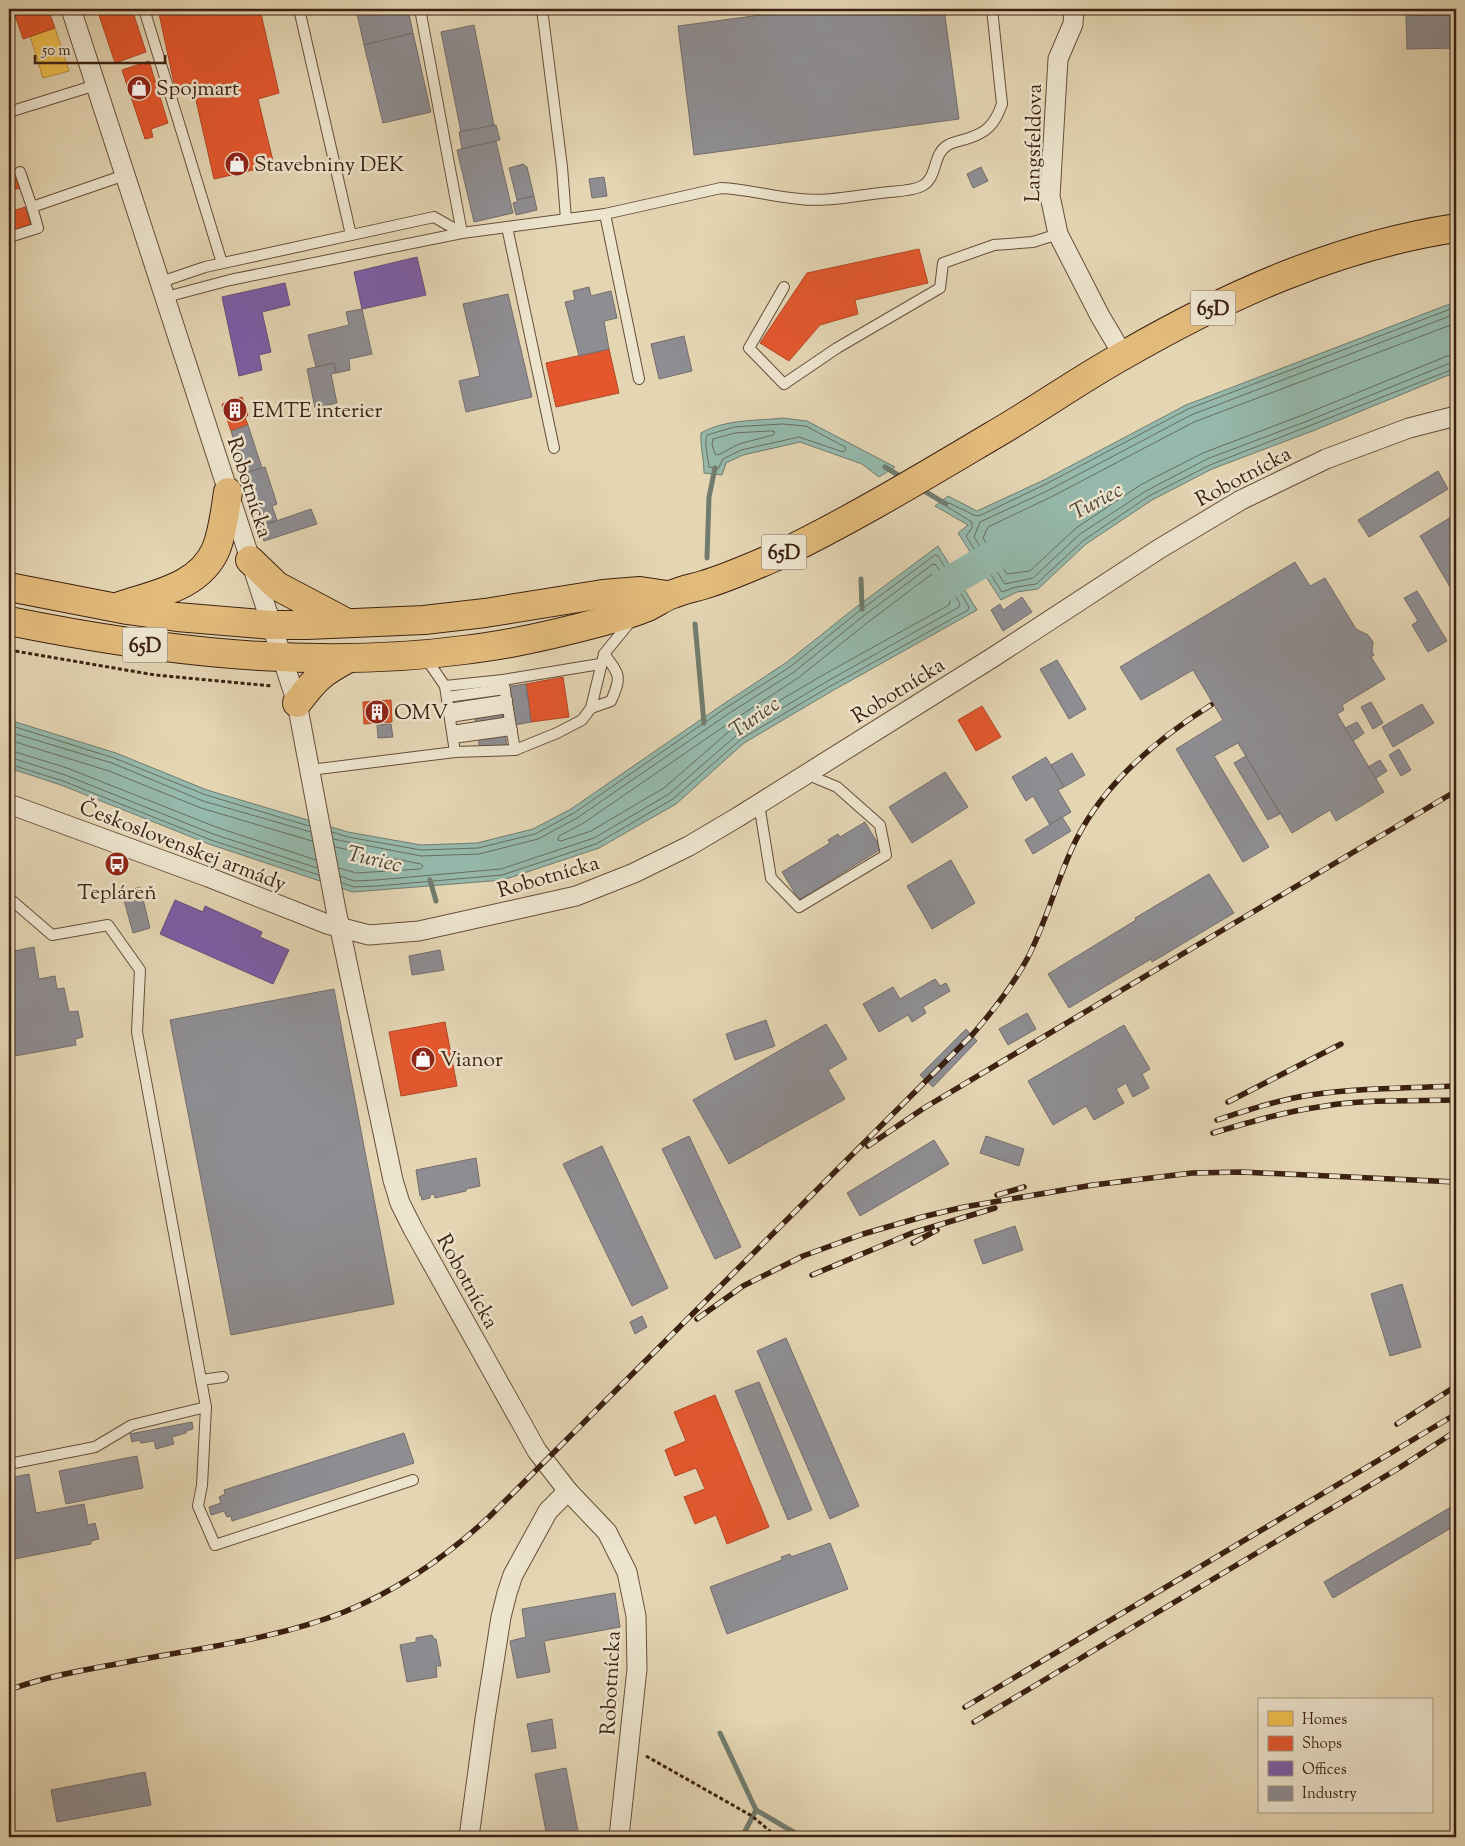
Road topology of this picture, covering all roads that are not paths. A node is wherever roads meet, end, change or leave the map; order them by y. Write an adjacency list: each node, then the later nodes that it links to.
1 (71, 9): 8 (street, Robotnícka)
2 (144, 9): 21 (lane)
3 (299, 9): 19 (lane)
4 (420, 9): 17 (lane)
5 (542, 9): 14 (lane)
6 (992, 9): 13 (lane)
7 (1074, 9): 18 (street, Langsfeldova)
8 (96, 85): 9 (lane); 11 (street, Robotnícka)
9 (9, 112)
10 (20, 172): 12 (lane)
11 (125, 175): 12 (lane); 23 (street, Robotnícka)
12 (32, 207): 20 (lane)
13 (605, 214): 14 (lane); 25 (lane)
14 (566, 219): 15 (lane)
15 (507, 227): 17 (lane); 27 (lane)
16 (1456, 228): 24 (main road, 65D)
17 (462, 233): 19 (lane); 23 (lane)
18 (1058, 234): 22 (lane); 24 (street, Langsfeldova)
19 (351, 235): 21 (lane)
20 (9, 237)
21 (222, 263): 23 (lane)
22 (784, 287)
23 (164, 290): 28 (street, Robotnícka)
24 (1123, 355): 31 (main road, 65D)
25 (639, 378)
26 (1456, 416): 52 (street, Robotnícka)
27 (554, 448)
28 (228, 492): 29 (street, Robotnícka); 32 (main road)
29 (250, 560): 34 (main road); 35 (street, Robotnícka)
30 (9, 587): 32 (main road, 65D)
31 (656, 602): 34 (main road, 65D); 36 (main road, 65D); 39 (lane)
32 (115, 607): 35 (main road, 65D)
33 (9, 621): 37 (main road, 65D)
34 (348, 624): 35 (main road, 65D)
35 (272, 625): 37 (street, Robotnícka)
36 (423, 655): 38 (main road, 65D); 41 (lane)
37 (283, 656): 38 (main road, 65D); 43 (street, Robotnícka)
38 (349, 658): 43 (main road)
39 (602, 659): 40 (lane); 45 (lane); 45 (lane)
40 (504, 684): 41 (lane); 42 (lane); 44 (lane)
41 (445, 686): 42 (lane)
42 (446, 697): 46 (lane)
43 (297, 703): 51 (street, Robotnícka)
44 (508, 704): 46 (lane); 47 (lane)
45 (590, 708): 49 (lane)
46 (449, 713): 48 (lane)
47 (511, 726): 48 (lane); 49 (lane)
48 (452, 734): 50 (lane)
49 (515, 750): 50 (lane)
50 (455, 752): 51 (lane)
51 (310, 770): 56 (street, Robotnícka)
52 (806, 774): 54 (street, Robotnícka); 54 (lane)
53 (9, 804): 56 (street, Československej armády)
54 (759, 804): 56 (street, Robotnícka)
55 (9, 898): 58 (lane)
56 (338, 919): 62 (street, Robotnícka)
57 (223, 1377): 58 (lane)
58 (201, 1380): 59 (lane)
59 (206, 1408): 60 (lane); 61 (lane)
60 (9, 1464)
61 (413, 1480)
62 (568, 1491): 63 (street); 64 (street, Robotnícka)
63 (469, 1837)
64 (619, 1837)

